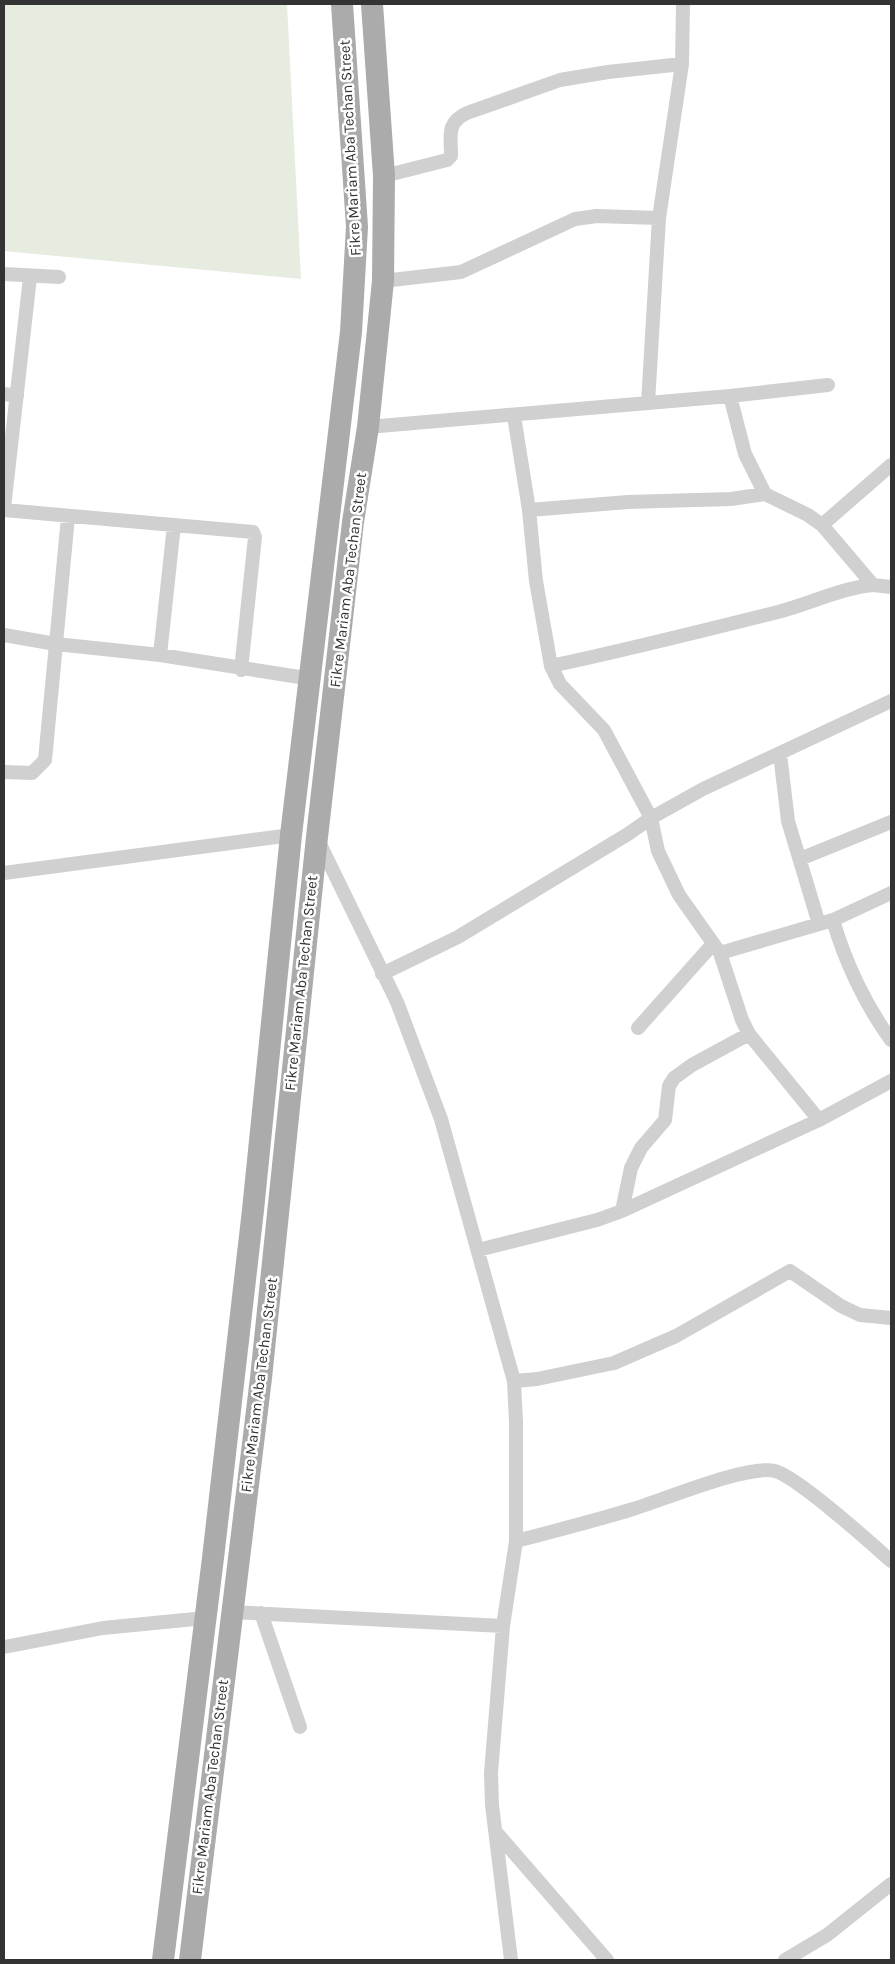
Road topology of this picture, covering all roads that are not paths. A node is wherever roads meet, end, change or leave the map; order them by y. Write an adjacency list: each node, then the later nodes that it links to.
1 (342, 4): 31 (main road, Fikre Mariam Aba Techan Street)
2 (372, 4): 5 (main road, Fikre Mariam Aba Techan Street)
3 (683, 4): 4 (street)
4 (682, 64): 5 (street); 6 (street)
5 (384, 176): 10 (main road, Fikre Mariam Aba Techan Street)
6 (659, 218): 10 (street); 14 (street)
7 (4, 274): 8 (street)
8 (30, 277): 9 (street); 12 (street)
9 (59, 277)
10 (383, 282): 16 (main road, Fikre Mariam Aba Techan Street)
11 (828, 385): 13 (street)
12 (10, 395): 19 (street)
13 (730, 396): 14 (street); 18 (street)
14 (648, 403): 15 (street)
15 (514, 416): 16 (street); 20 (street)
16 (368, 427): 38 (main road, Fikre Mariam Aba Techan Street)
17 (891, 465): 23 (street)
18 (765, 494): 20 (street); 23 (street)
19 (4, 509): 21 (street)
20 (529, 510): 29 (street)
21 (68, 517): 22 (street); 27 (street)
22 (174, 525): 28 (street); 30 (street)
23 (822, 525): 24 (street)
24 (873, 585): 25 (street); 29 (street)
25 (891, 587)
26 (4, 635): 27 (street)
27 (56, 644): 28 (street); 34 (street)
28 (160, 655): 30 (street)
29 (550, 666): 35 (street)
30 (241, 670): 31 (street)
31 (312, 679): 37 (main road, Fikre Mariam Aba Techan Street)
32 (891, 701): 33 (street)
33 (780, 754): 35 (street); 39 (street)
34 (4, 772)
35 (650, 818): 43 (street); 44 (street)
36 (891, 822): 39 (street)
37 (291, 836): 40 (street); 58 (main road, Fikre Mariam Aba Techan Street)
38 (317, 836): 44 (street); 56 (main road, Fikre Mariam Aba Techan Street)
39 (800, 859): 42 (street)
40 (4, 873)
41 (891, 893): 42 (street)
42 (826, 922): 43 (street); 47 (street)
43 (716, 949): 45 (street); 46 (street)
44 (382, 974): 51 (street)
45 (638, 1028)
46 (750, 1034): 49 (street); 50 (street)
47 (891, 1040)
48 (891, 1081): 49 (street)
49 (819, 1120): 50 (street)
50 (622, 1211): 51 (street)
51 (478, 1250): 53 (street)
52 (891, 1318): 53 (street)
53 (514, 1381): 54 (street)
54 (516, 1541): 55 (street); 59 (street)
55 (891, 1561)
56 (232, 1612): 57 (street); 65 (main road, Fikre Mariam Aba Techan Street)
57 (261, 1613): 59 (street); 61 (street)
58 (205, 1618): 60 (street); 64 (main road, Fikre Mariam Aba Techan Street)
59 (503, 1626): 62 (street)
60 (4, 1647)
61 (300, 1727)
62 (495, 1831): 66 (street); 67 (street)
63 (891, 1884): 68 (street)
64 (163, 1960)
65 (190, 1960)
66 (511, 1960)
67 (607, 1960)
68 (785, 1960)

